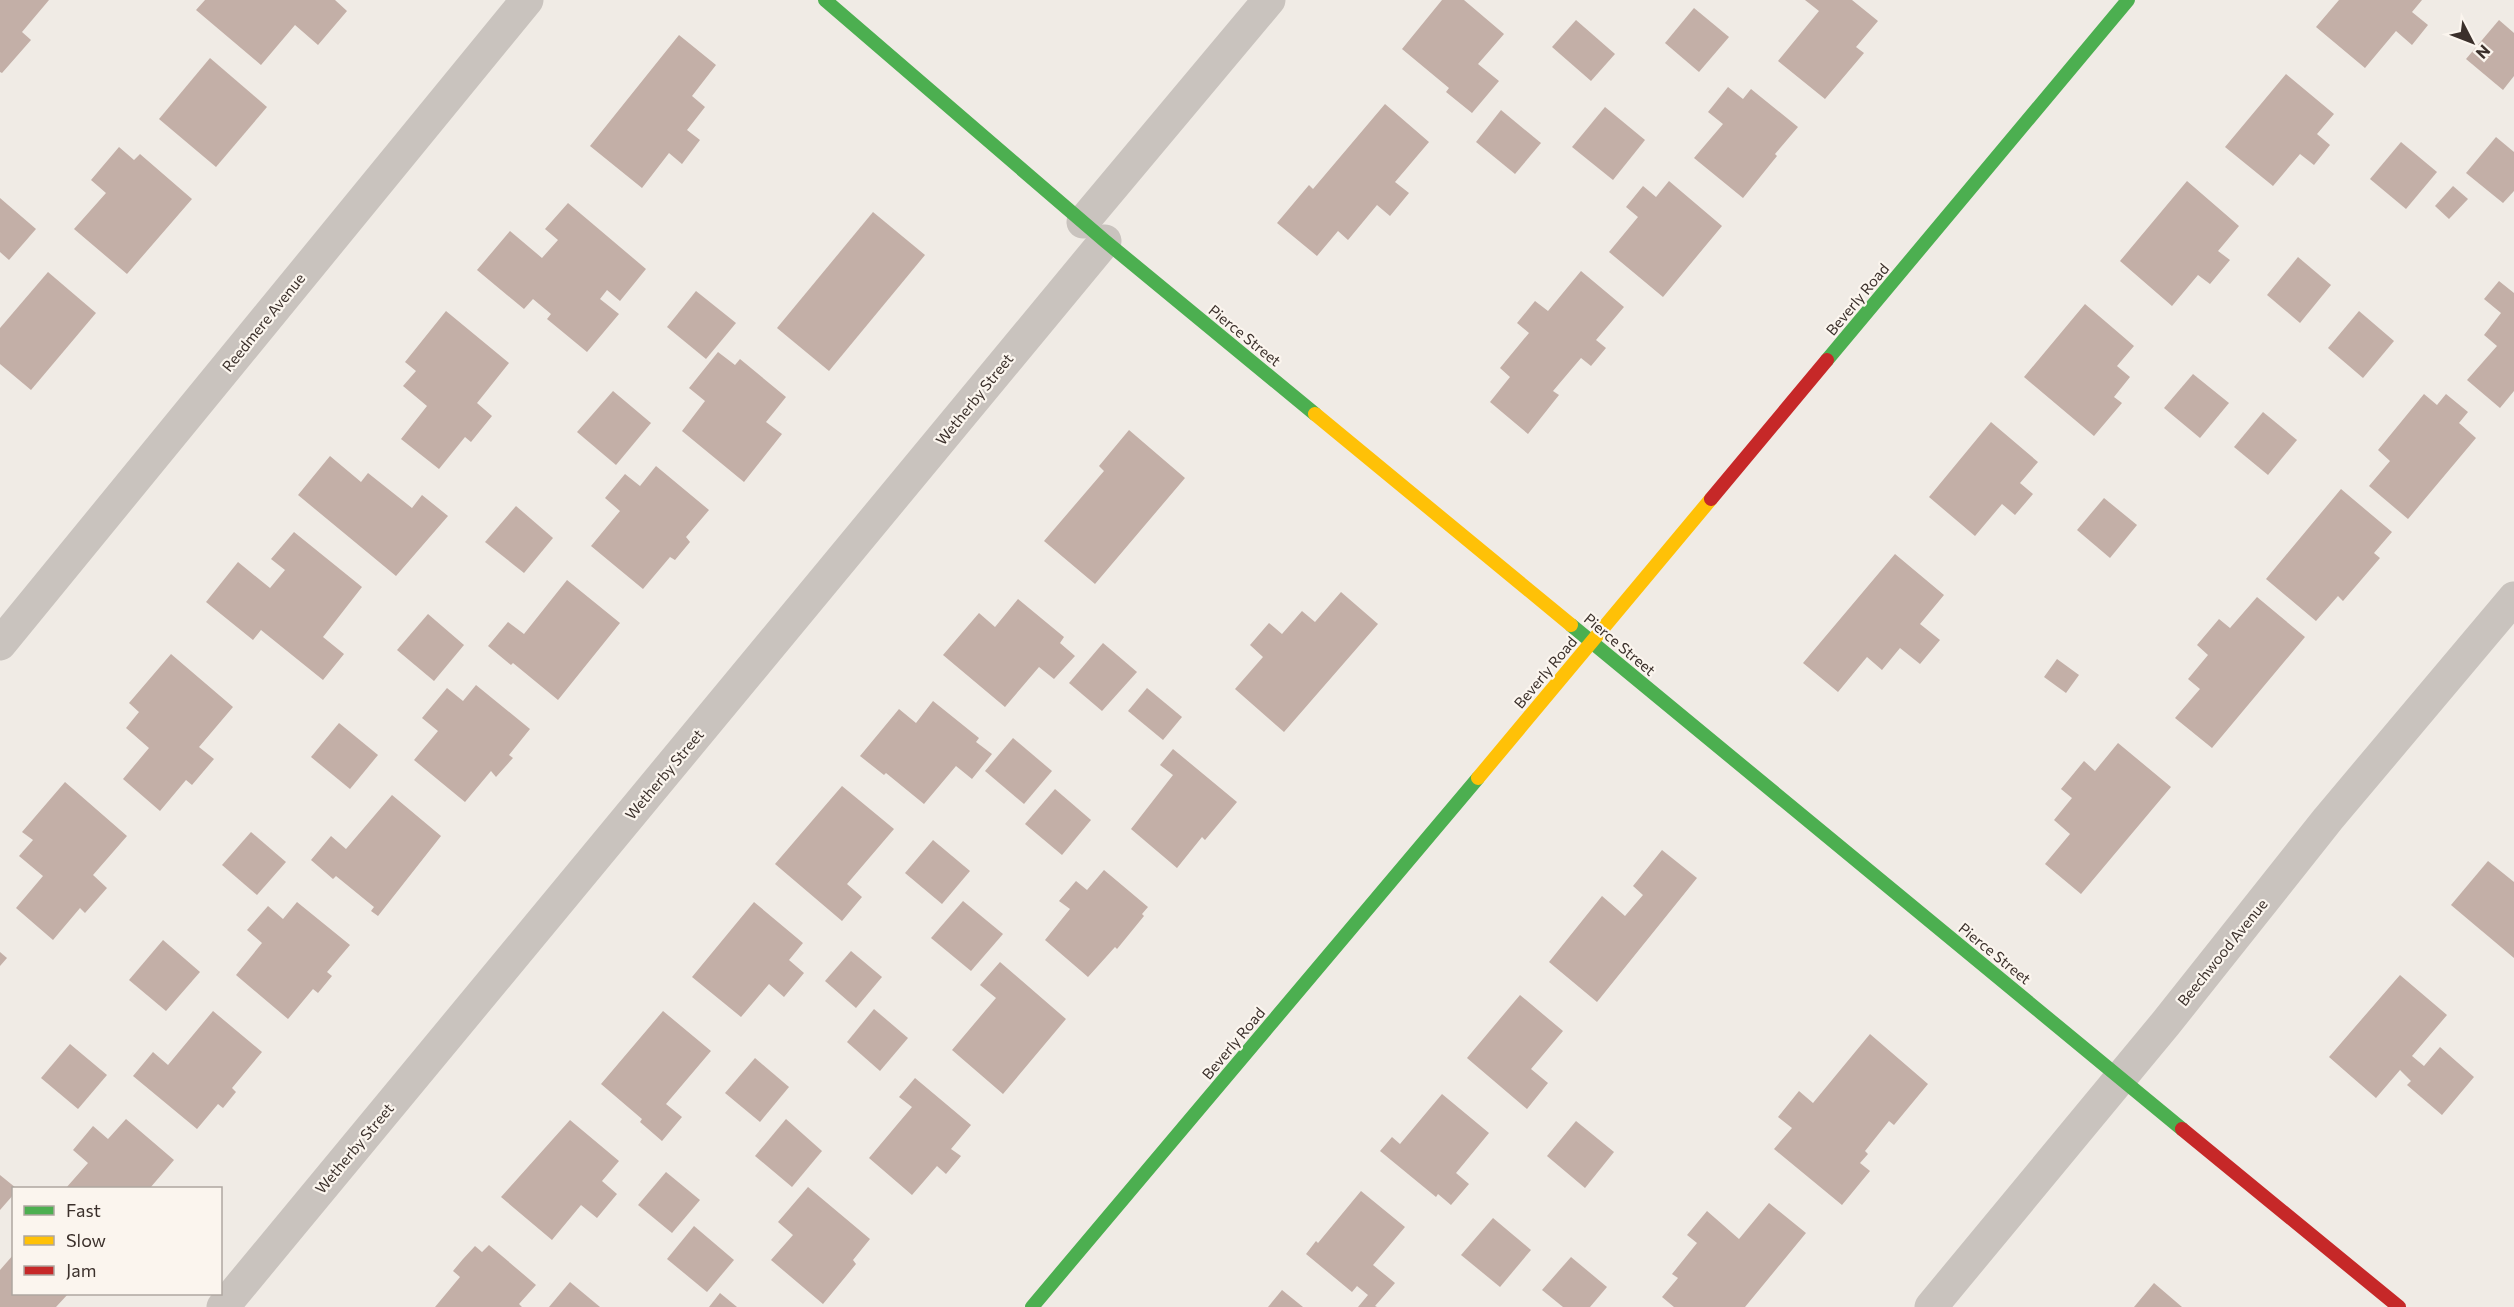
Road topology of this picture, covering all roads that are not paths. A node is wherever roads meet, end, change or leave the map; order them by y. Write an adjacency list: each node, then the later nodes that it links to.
1 (527, 0): 8 (street, Reedmere Avenue)
2 (825, 0): 5 (street, Pierce Street)
3 (1269, 0): 5 (street, Wetherby Street)
4 (2128, 0): 7 (street, Beverly Road)
5 (1094, 232): 7 (street, Pierce Street); 10 (street, Wetherby Street)
6 (2514, 598): 9 (street, Beechwood Avenue)
7 (1591, 643): 9 (street, Pierce Street); 11 (street, Beverly Road)
8 (0, 644)
9 (2121, 1078): 12 (street, Beechwood Avenue); 13 (street, Pierce Street)
10 (223, 1307)
11 (1032, 1307)
12 (1931, 1307)
13 (2399, 1307)

